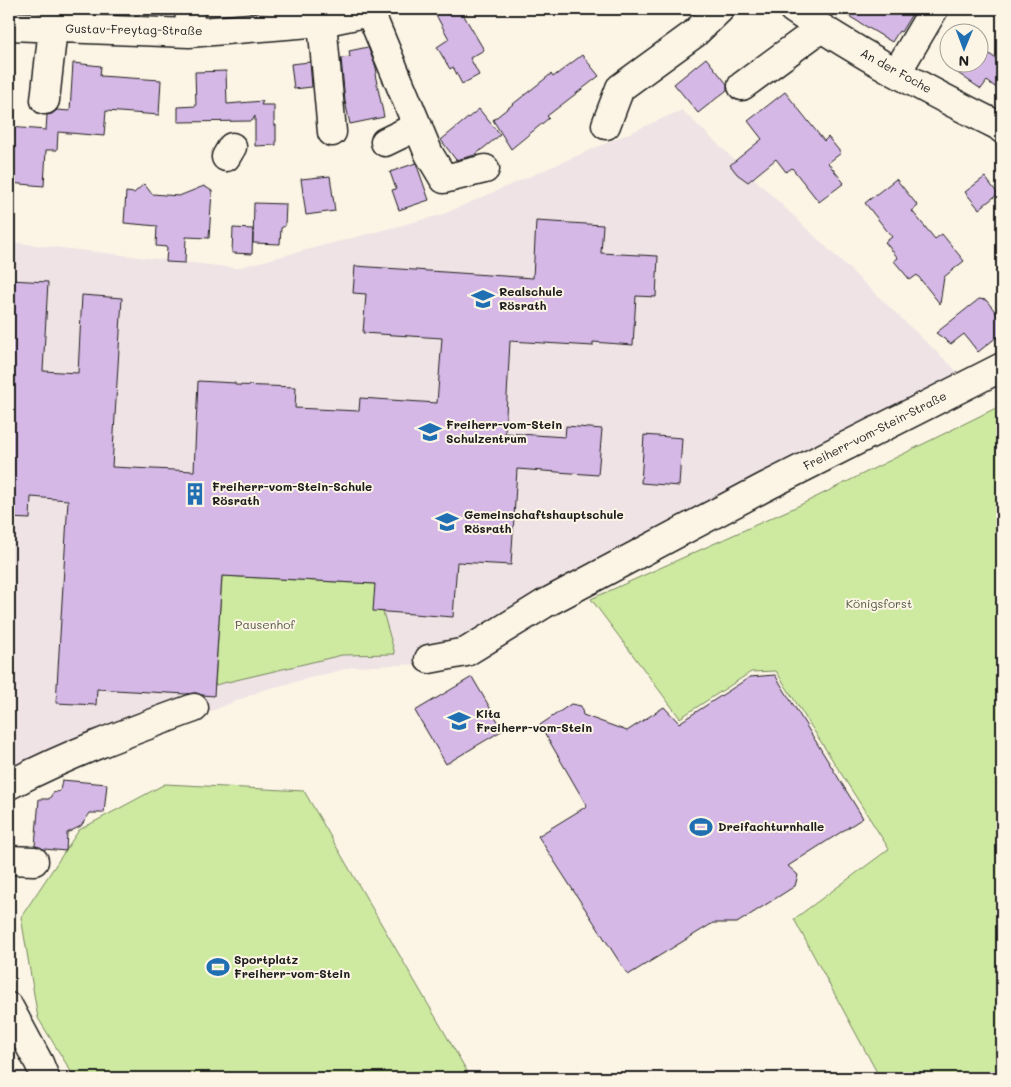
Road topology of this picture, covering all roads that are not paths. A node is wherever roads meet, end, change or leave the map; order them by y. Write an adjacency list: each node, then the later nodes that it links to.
1 (720, 9): 13 (street)
2 (793, 9): 9 (street, An der Foche)
3 (934, 9): 10 (street)
4 (373, 10): 6 (street, Gustav-Freytag-Straße); 14 (street)
5 (189, 21): 6 (street, Gustav-Freytag-Straße); 8 (street, Gustav-Freytag-Straße)
6 (322, 22): 16 (street)
7 (9, 26): 8 (street, Gustav-Freytag-Straße)
8 (53, 28): 12 (street)
9 (821, 28): 10 (street, An der Foche); 11 (street)
10 (896, 72): 15 (street, An der Foche)
11 (742, 86)
12 (44, 100)
13 (606, 125)
14 (418, 126): 17 (street); 18 (street)
15 (1002, 129)
16 (332, 132)
17 (385, 142)
18 (485, 168)
19 (1002, 367): 20 (street, Freiherr-vom-Stein-Straße)
20 (429, 659)
21 (194, 708): 22 (street)
22 (9, 785)
23 (9, 1007): 24 (street)
24 (44, 1078)

